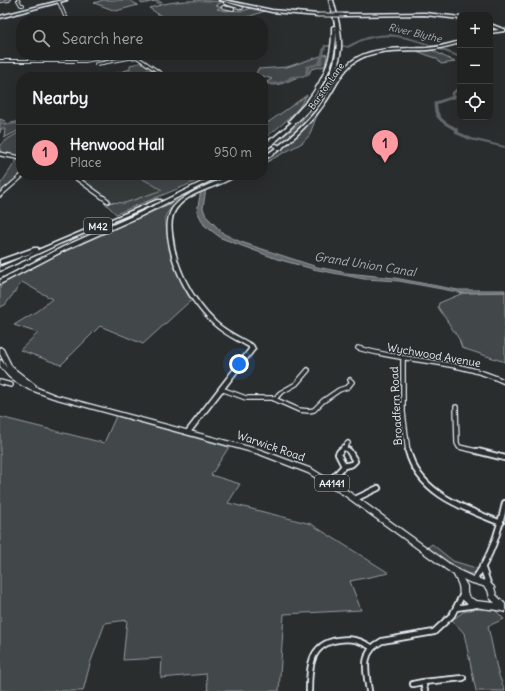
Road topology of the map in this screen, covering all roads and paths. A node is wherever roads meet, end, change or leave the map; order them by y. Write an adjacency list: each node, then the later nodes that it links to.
1 (9, 0): 7 (street)
2 (18, 0): 11 (street)
3 (66, 0): 8 (street)
4 (220, 0): 10 (street)
5 (328, 0): 29 (highway)
6 (332, 0): 29 (highway)
7 (0, 1)
8 (60, 1): 16 (street); 17 (street)
9 (225, 3): 10 (street)
10 (235, 5): 13 (street); 14 (street); 18 (street, bridge)
11 (17, 6)
12 (223, 7): 13 (street)
13 (227, 8): 15 (street)
14 (242, 8)
15 (233, 10)
16 (65, 16)
17 (0, 17)
18 (457, 18)
19 (493, 26): 20 (street)
20 (504, 30): 21 (street)
21 (493, 32)
22 (457, 43): 32 (street, Barston Lane)
23 (90, 60): 26 (street)
24 (118, 60): 27 (street)
25 (142, 60): 28 (street)
26 (0, 61)
27 (96, 64)
28 (158, 72)
29 (272, 139): 30 (highway, bridge)
30 (268, 142)
31 (268, 142): 32 (street)
32 (281, 148): 34 (street, Barston Lane)
33 (0, 154): 35 (street)
34 (268, 156)
35 (16, 157)
36 (17, 180): 42 (street)
37 (79, 180): 44 (street)
38 (210, 180): 40 (highway, M42)
39 (225, 180): 40 (street)
40 (199, 187): 41 (highway, M42); 43 (highway, M42); 58 (street)
41 (182, 194): 47 (highway, M42); 48 (highway)
42 (0, 195)
43 (172, 195): 45 (highway); 46 (highway, M42)
44 (108, 201)
45 (0, 262)
46 (0, 270)
47 (0, 274)
48 (0, 282)
49 (358, 348): 51 (street, Wychwood Avenue)
50 (0, 349): 59 (main road, A4141)
51 (403, 358): 55 (street, Wychwood Avenue); 71 (street, Broadfern Road)
52 (1, 365): 59 (main road, A4141)
53 (308, 370): 60 (street)
54 (0, 382): 57 (street)
55 (505, 382)
56 (358, 384): 60 (street)
57 (11, 385)
58 (221, 389): 60 (street); 62 (street)
59 (53, 396): 62 (main road, Warwick Road / A4141)
60 (275, 399)
61 (456, 407): 65 (street)
62 (188, 432): 67 (main road, Warwick Road / A4141)
63 (348, 443): 64 (street)
64 (343, 447): 66 (street); 66 (street)
65 (505, 458)
66 (344, 466): 67 (street)
67 (329, 482): 69 (main road, Warwick Road / A4141)
68 (378, 488): 69 (street)
69 (355, 499): 73 (main road, Warwick Road / A4141)
70 (505, 504): 71 (street)
71 (501, 523): 72 (street)
72 (482, 566): 74 (street); 76 (street)
73 (455, 572): 74 (main road, Warwick Road / A4141); 75 (main road, Warwick Road / A4141)
74 (473, 580): 75 (main road); 76 (main road, Warwick Road / A4141)
75 (463, 590): 77 (main road, Warwick Road / A4141); 78 (street)
76 (492, 592): 77 (main road); 79 (main road, Warwick Road / A4141)
77 (481, 604): 78 (street); 79 (main road, Warwick Road / A4141)
78 (456, 608): 80 (street)
79 (504, 609)
80 (371, 647): 84 (street); 85 (street)
81 (456, 672): 82 (street)
82 (423, 682): 83 (street); 86 (street)
83 (414, 684)
84 (309, 691)
85 (369, 691)
86 (425, 691)

